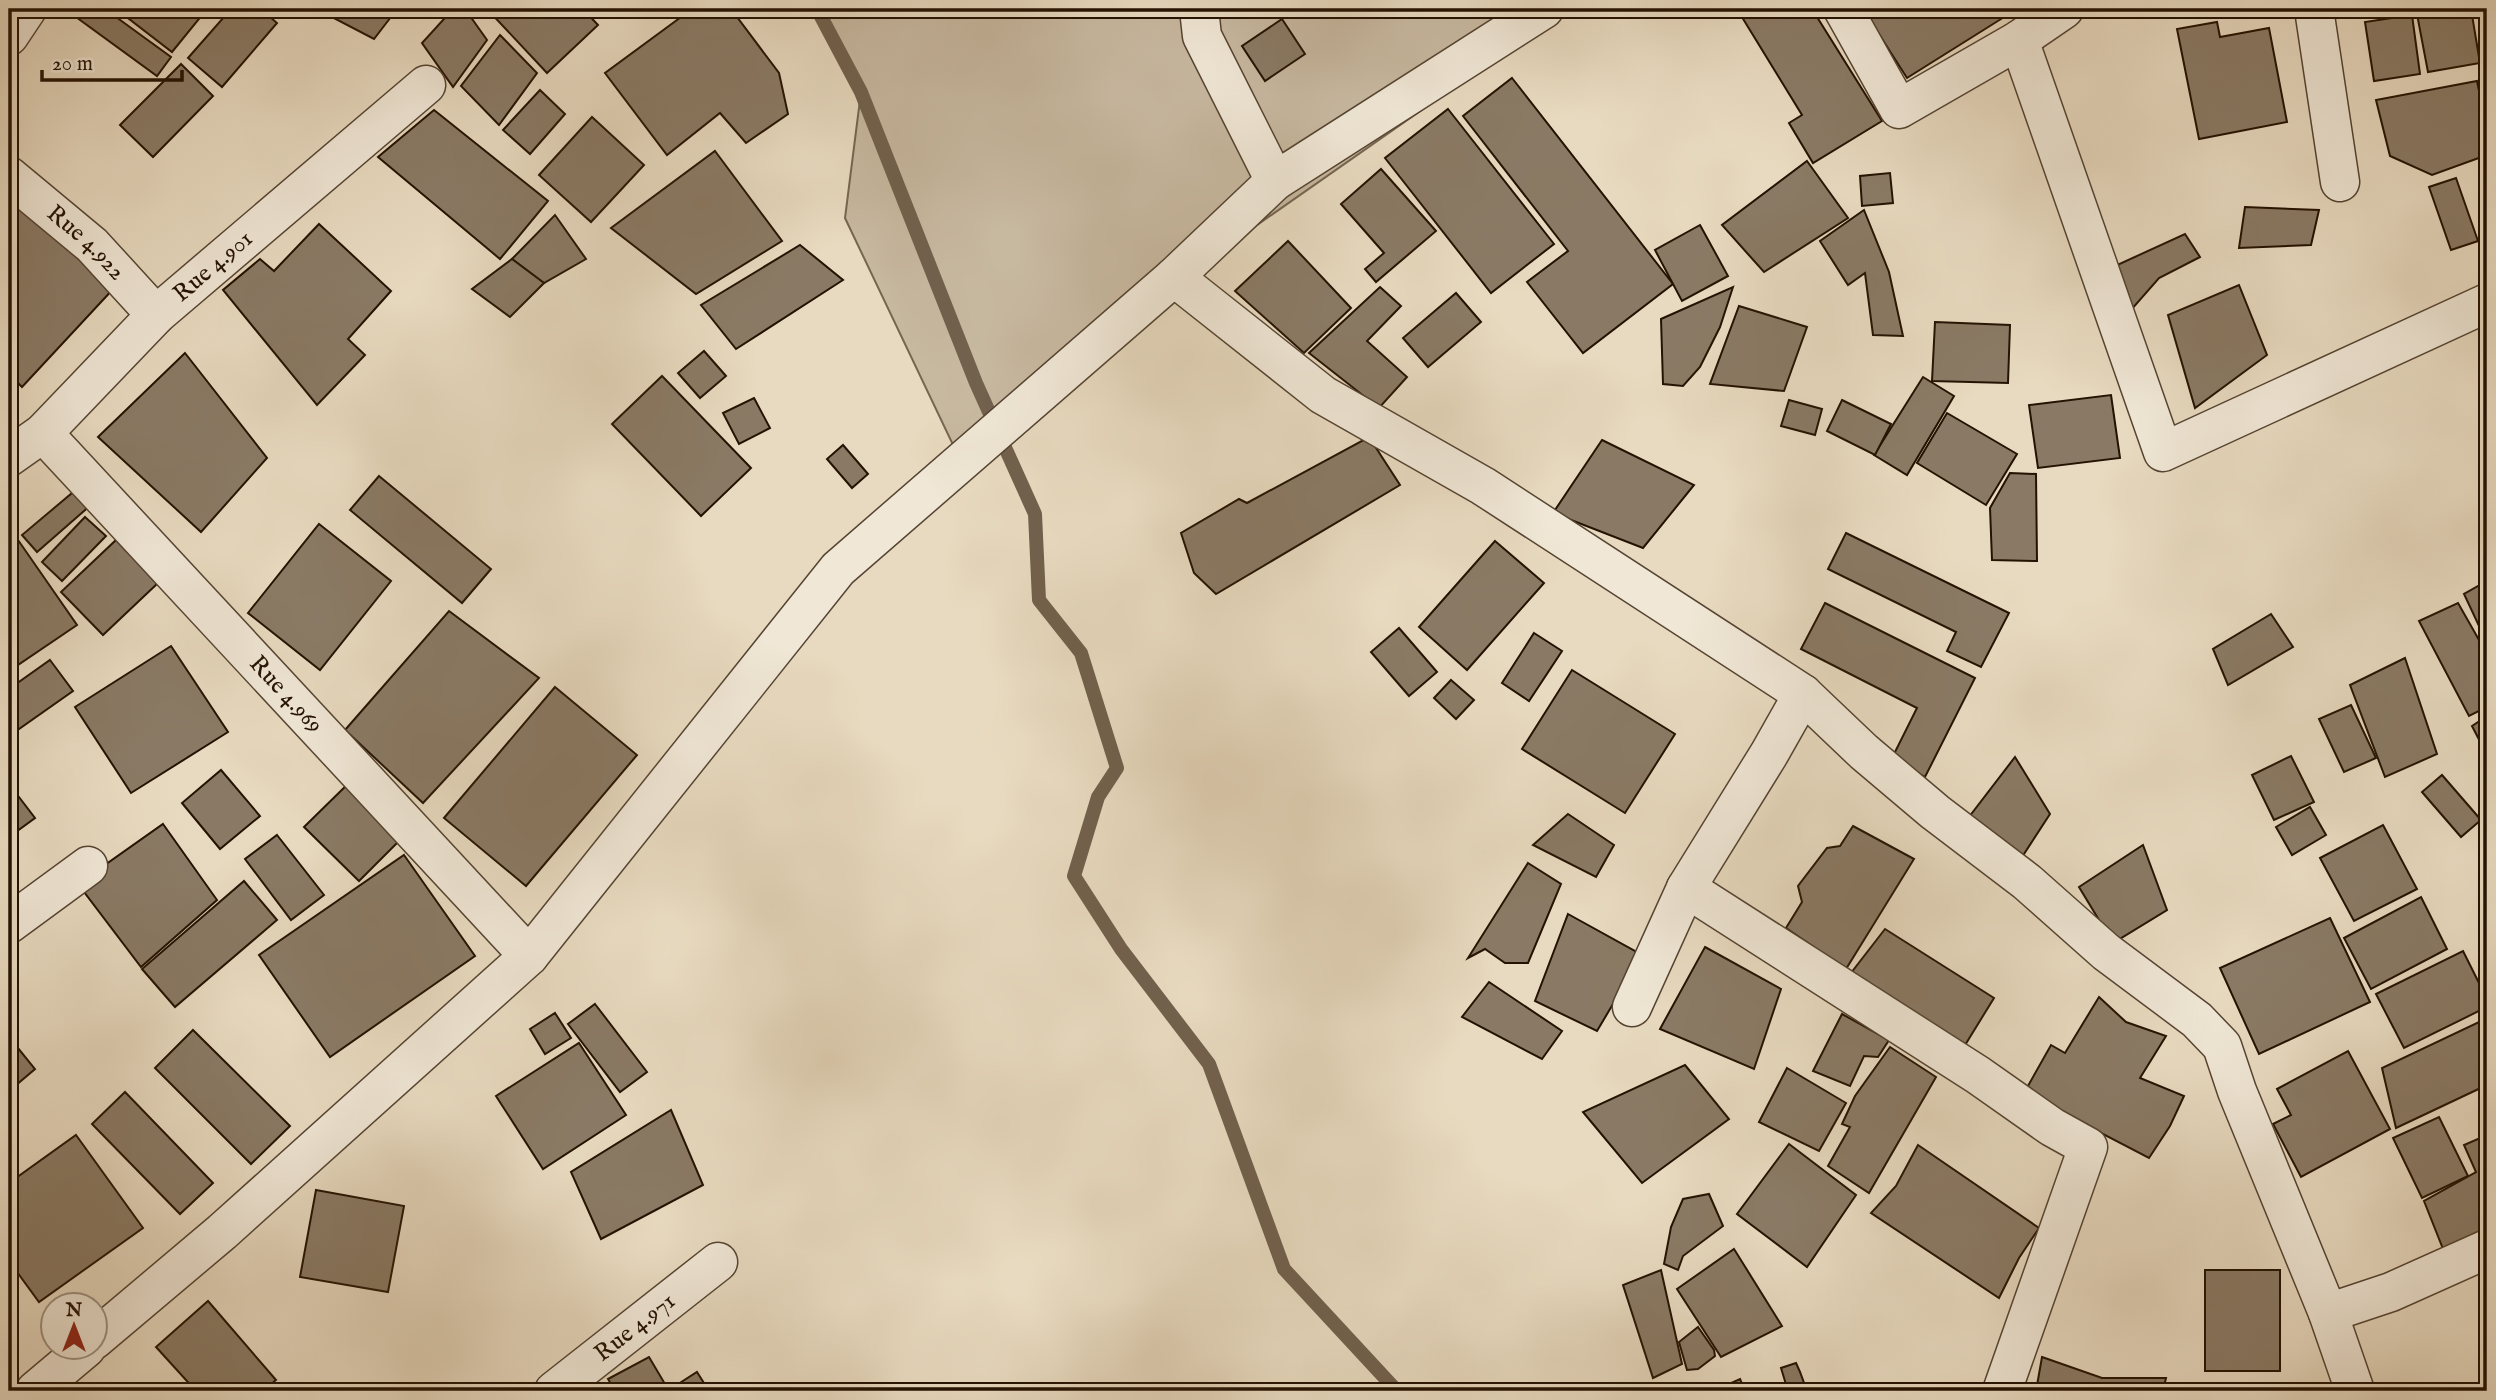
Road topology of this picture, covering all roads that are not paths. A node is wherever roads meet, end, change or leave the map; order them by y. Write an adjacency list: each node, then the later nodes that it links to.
1 (27, 9): 7 (street)
2 (1199, 9): 11 (street)
3 (1544, 9): 11 (street)
4 (1843, 9): 8 (street)
5 (2064, 9): 8 (street)
6 (2314, 9): 12 (street)
7 (9, 36)
8 (2019, 40): 14 (street)
9 (426, 85): 15 (street, Rue 4.901)
10 (9, 176): 15 (street, Rue 4.922)
11 (1275, 181): 13 (street)
12 (2340, 182)
13 (1174, 277): 18 (street); 22 (street)
14 (2487, 303)
15 (156, 314): 16 (street, Rue 4.901)
16 (43, 433): 17 (street, Rue 4.901); 22 (street, Rue 4.969)
17 (9, 457)
18 (1803, 694): 20 (street); 26 (street)
19 (88, 866): 21 (street)
20 (1686, 888): 23 (street); 31 (street)
21 (9, 924)
22 (529, 956): 27 (street)
23 (1632, 1007)
24 (2487, 1249): 26 (street)
25 (718, 1262): 30 (street, Rue 4.971)
26 (2328, 1313): 32 (street)
27 (108, 1328)
28 (69, 1362): 29 (street)
29 (34, 1391)
30 (554, 1391)
31 (2002, 1391)
32 (2355, 1391)

